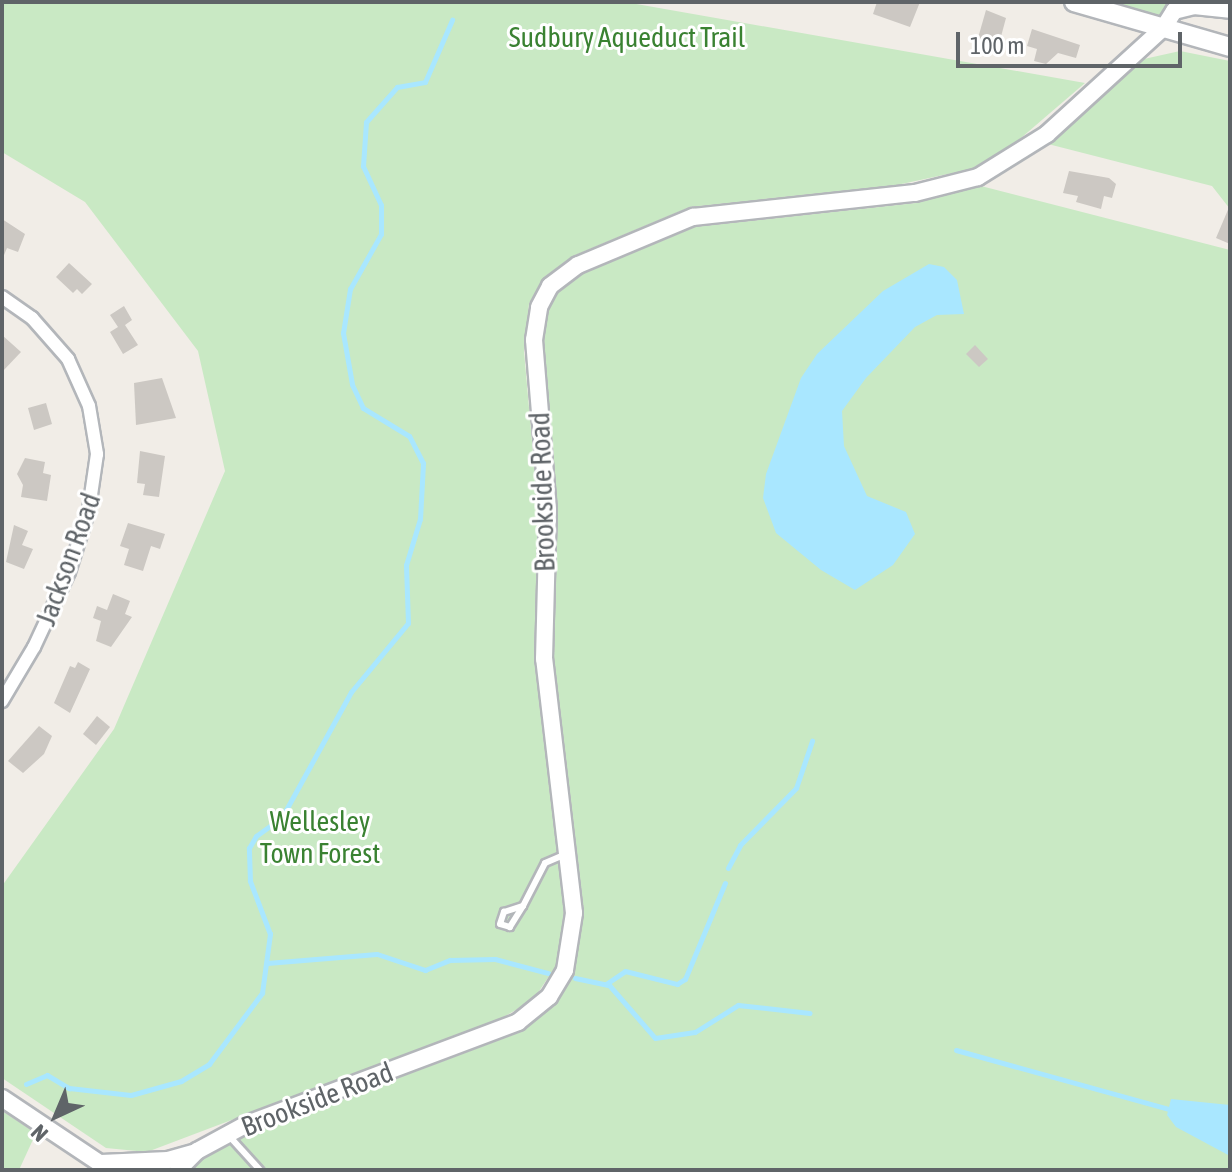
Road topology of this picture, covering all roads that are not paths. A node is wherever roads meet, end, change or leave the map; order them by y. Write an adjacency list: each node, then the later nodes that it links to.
1 (1074, 2): 3 (main road)
2 (1223, 9): 3 (street, Brookside Road)
3 (1164, 27): 4 (main road); 7 (street, Brookside Road)
4 (1230, 47)
5 (2, 297): 6 (street, Jackson Road)
6 (2, 701)
7 (567, 855): 8 (lane); 10 (street, Brookside Road)
8 (523, 906)
9 (2, 1098): 12 (street)
10 (227, 1133): 11 (street, Brookside Road); 14 (lane)
11 (197, 1151): 12 (street, Brookside Road); 13 (street, Brookside Road)
12 (105, 1167)
13 (178, 1170)
14 (260, 1170)

